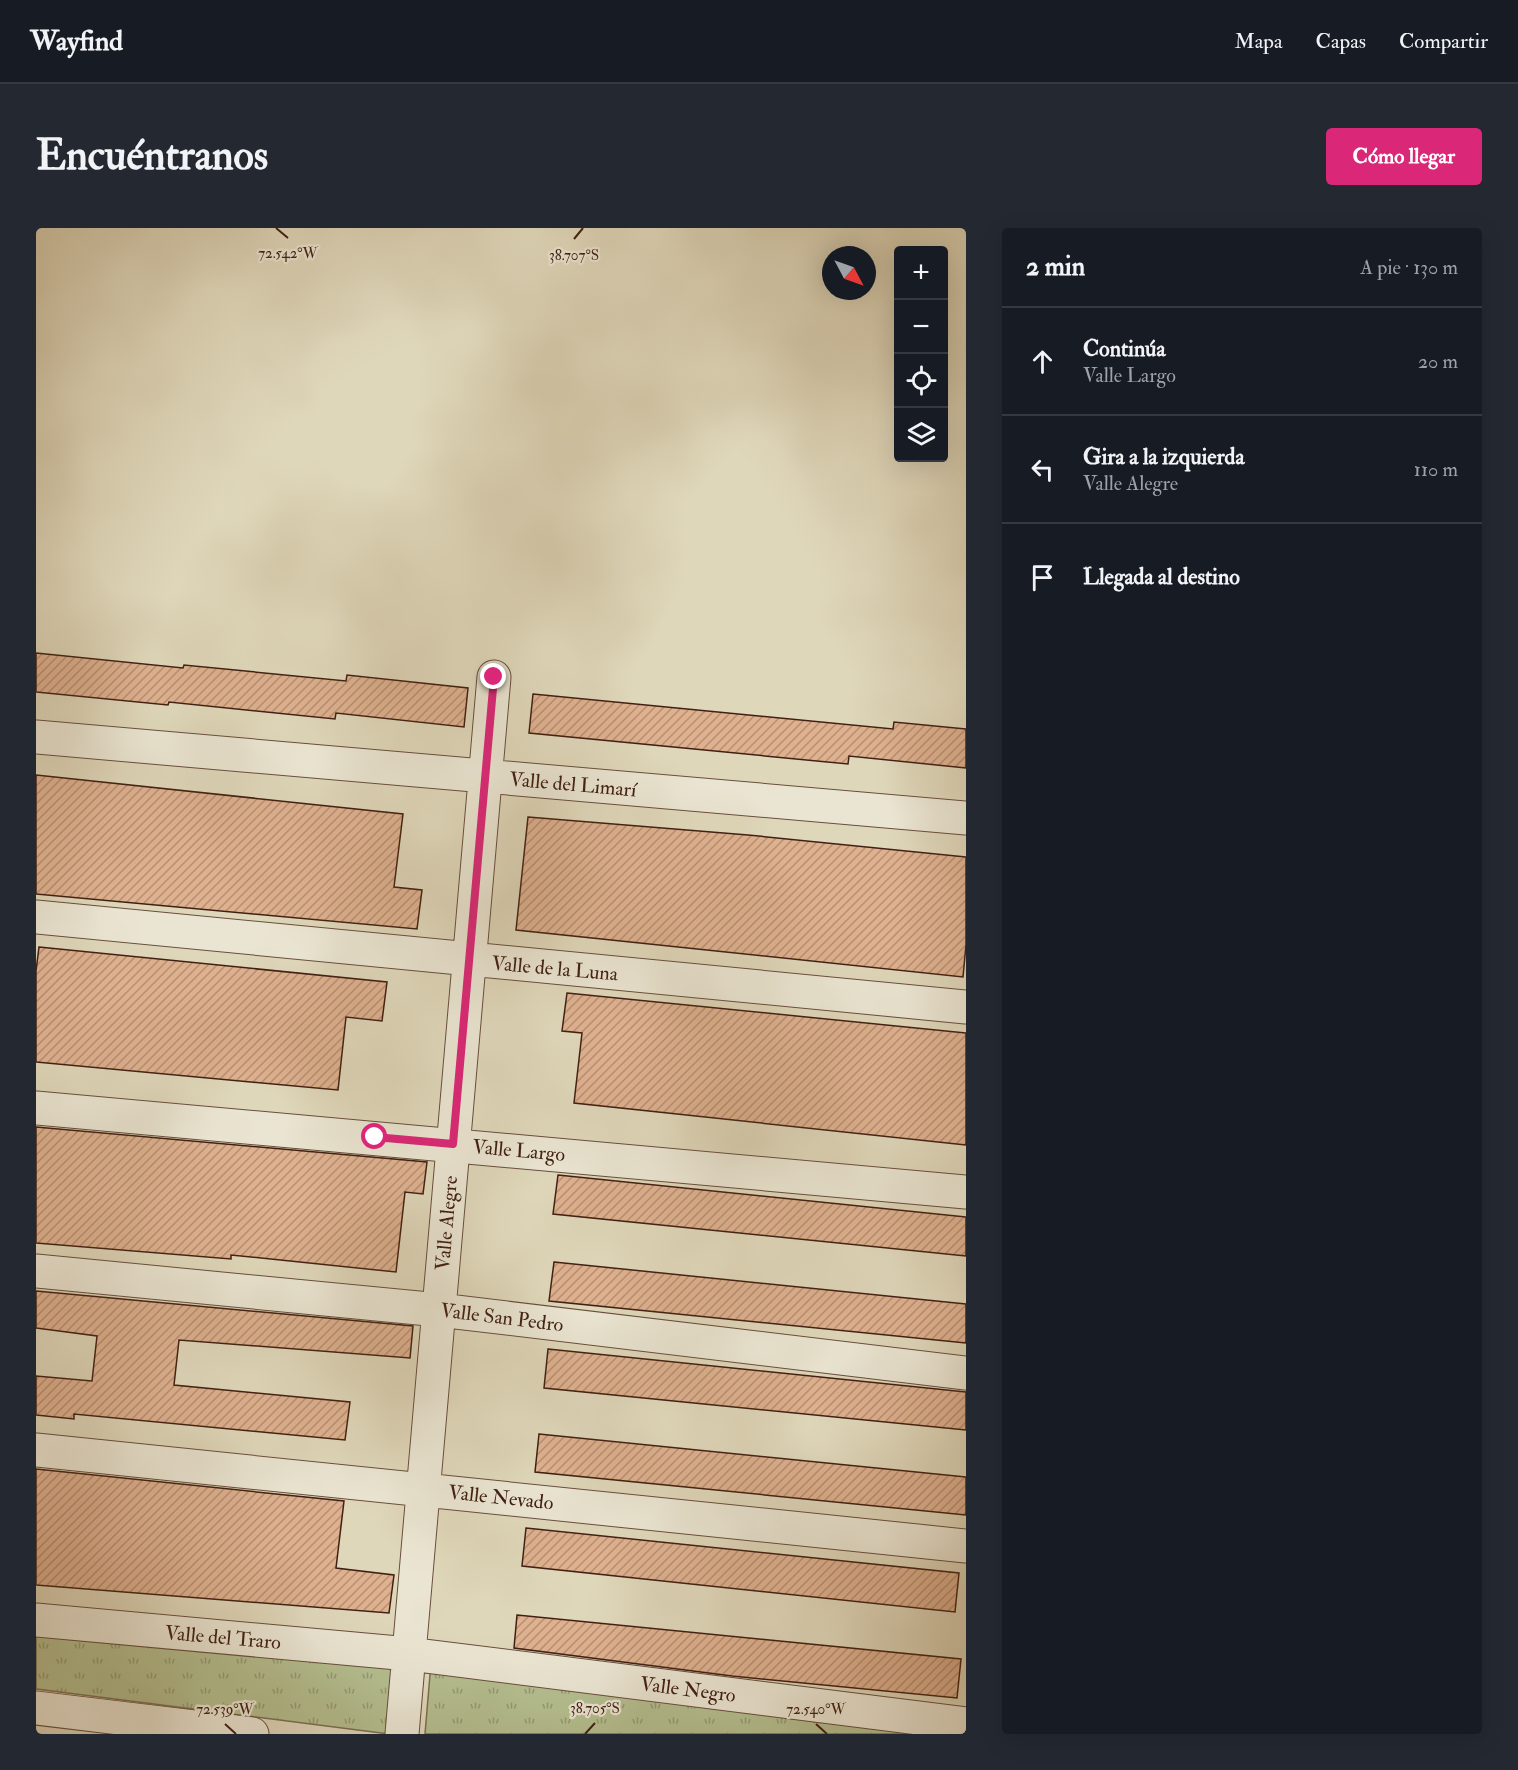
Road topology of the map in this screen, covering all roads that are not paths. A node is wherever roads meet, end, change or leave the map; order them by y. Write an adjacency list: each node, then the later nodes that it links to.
1 (494, 677): 3 (street, Valle Alegre)
2 (36, 737): 3 (street, Valle del Limarí)
3 (487, 776): 4 (street, Valle del Limarí); 6 (street, Valle Alegre)
4 (966, 818)
5 (36, 917): 6 (street, Valle de la Luna)
6 (469, 960): 7 (street, Valle de la Luna); 9 (street, Valle Alegre)
7 (966, 1007)
8 (36, 1108): 9 (street, Valle Largo)
9 (453, 1144): 10 (street, Valle Largo); 12 (street, Valle Alegre)
10 (966, 1192)
11 (36, 1271): 12 (street, Valle San Pedro)
12 (439, 1310): 13 (street, Valle San Pedro); 15 (street, Valle Alegre)
13 (966, 1373)
14 (36, 1450): 15 (street, Valle Nevado)
15 (423, 1489): 16 (street, Valle Nevado); 18 (street, Valle Alegre)
16 (966, 1546)
17 (36, 1620): 18 (street, Valle del Traro)
18 (409, 1653): 20 (street, Valle Negro); 22 (street, Valle Alegre)
19 (36, 1708): 21 (street)
20 (966, 1724)
21 (252, 1734)
22 (402, 1734)

